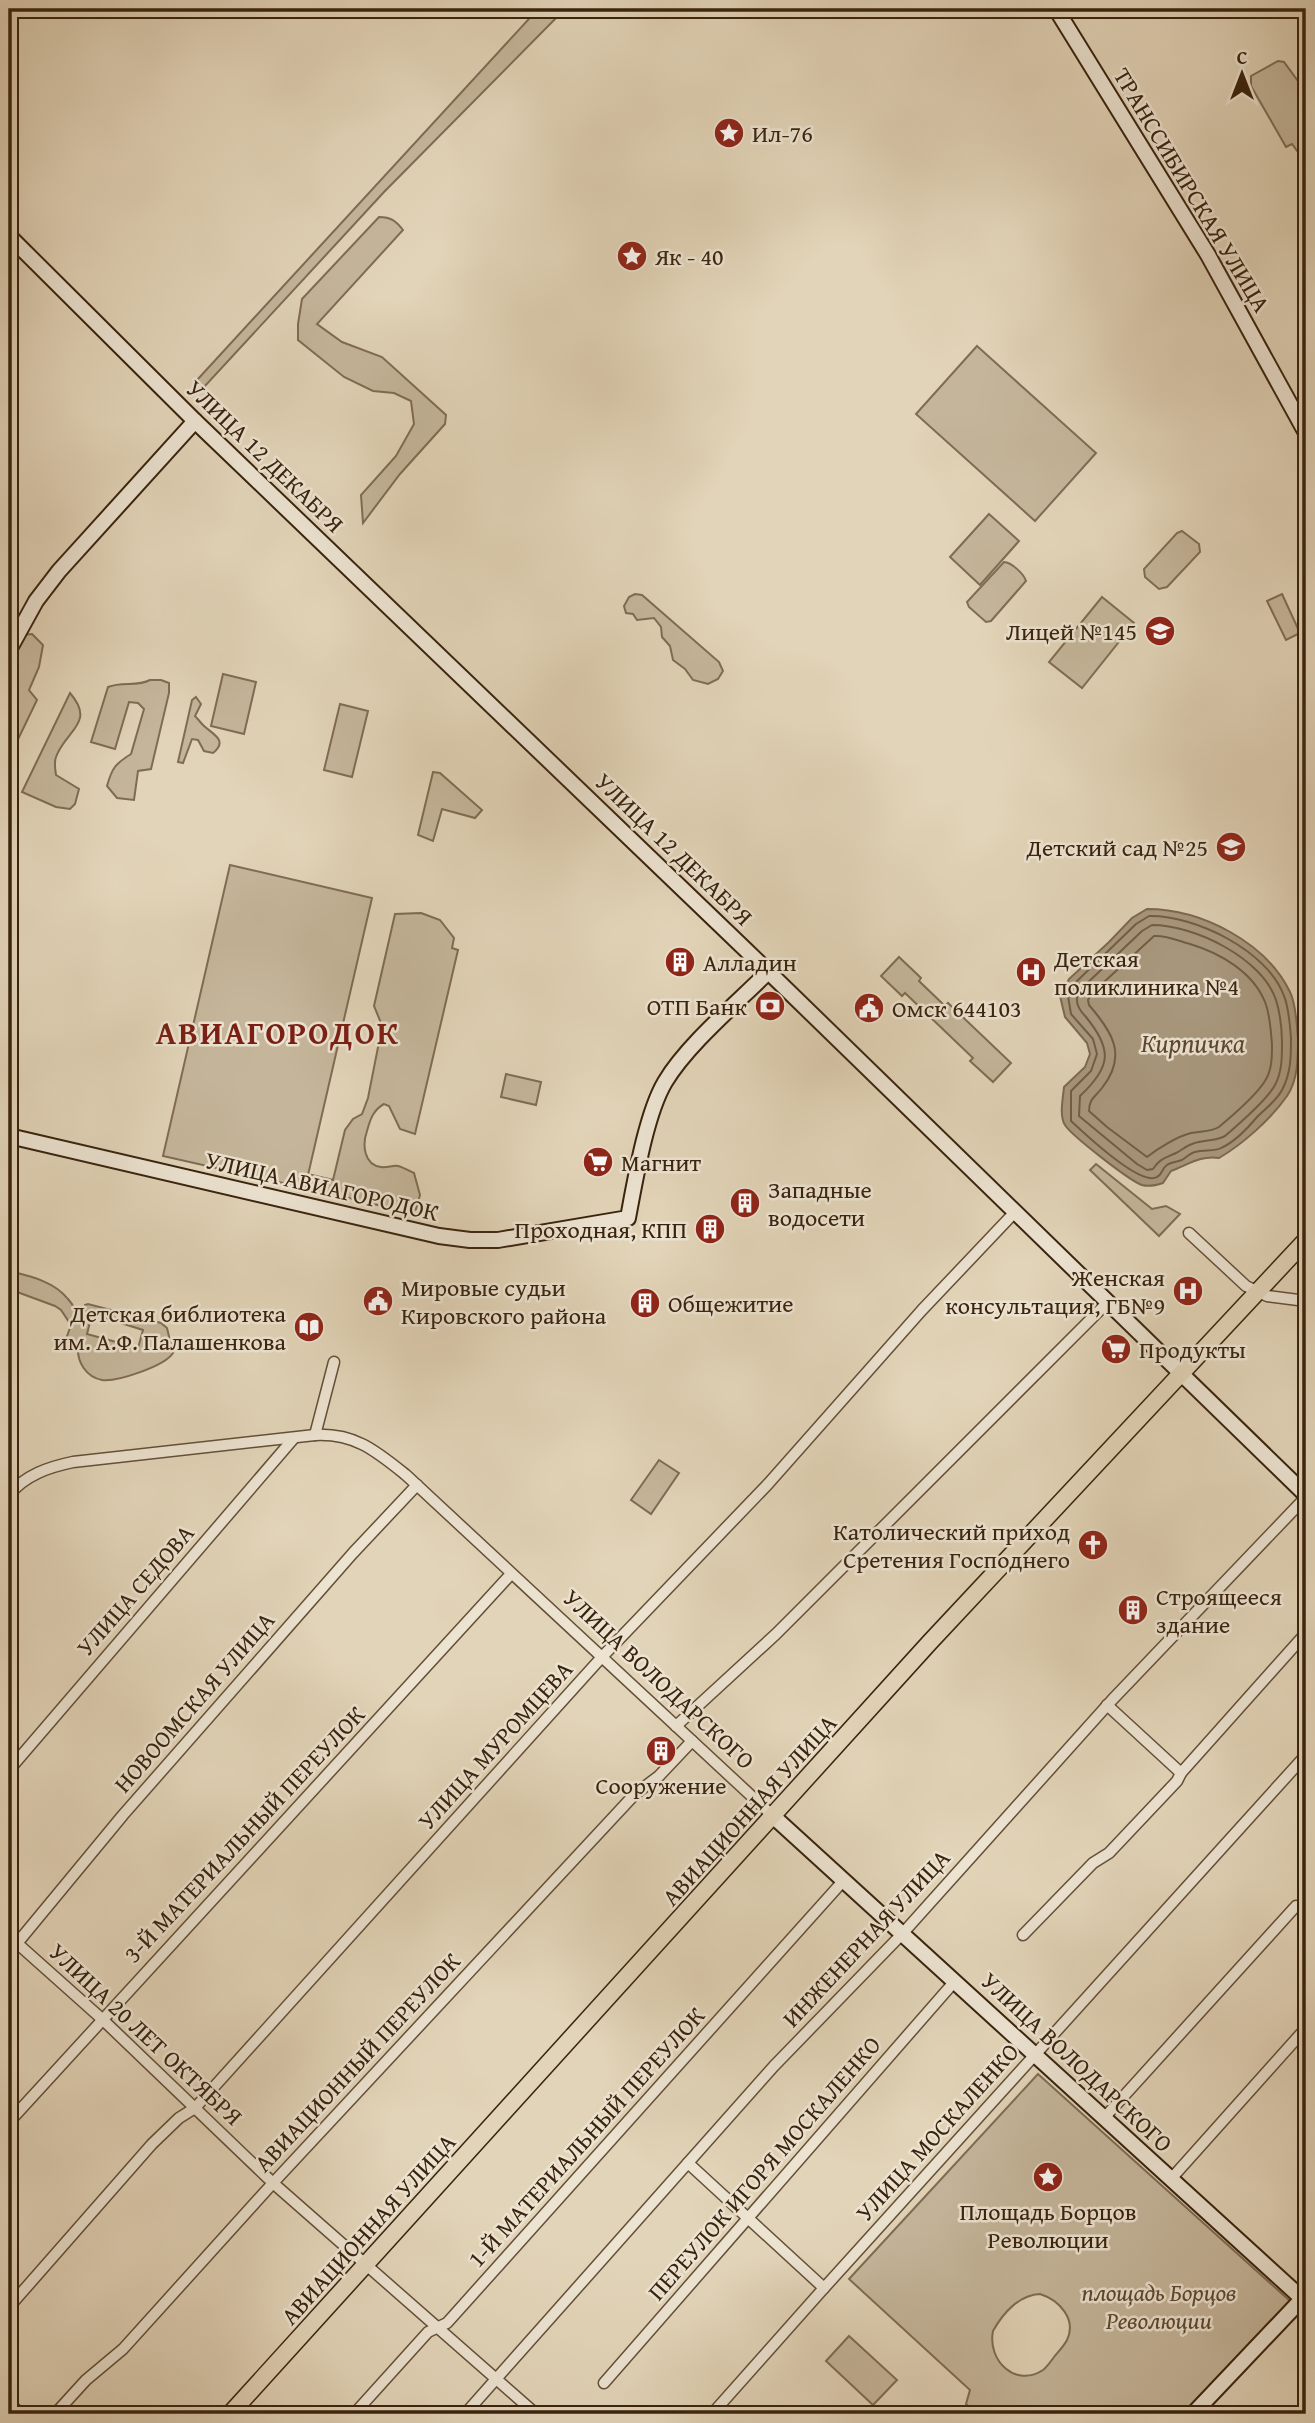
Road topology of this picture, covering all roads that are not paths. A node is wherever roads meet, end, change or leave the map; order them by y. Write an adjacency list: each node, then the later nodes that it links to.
1 (1056, 9): 4 (main road, ТРАНССИБИРСКАЯ УЛИЦА)
2 (9, 236): 3 (main road, УЛИЦА 12 ДЕКАБРЯ)
3 (195, 421): 5 (main road); 6 (main road, УЛИЦА 12 ДЕКАБРЯ)
4 (1306, 433)
5 (9, 650)
6 (768, 972): 7 (main road, УЛИЦА АВИАГОРОДОК); 8 (main road, УЛИЦА 12 ДЕКАБРЯ)
7 (9, 1136)
8 (1015, 1212): 13 (main road, УЛИЦА 12 ДЕКАБРЯ); 24 (street, УЛИЦА МУРОМЦЕВА)
9 (1189, 1233): 11 (street)
10 (1306, 1240): 11 (main road, АВИАЦИОННАЯ УЛИЦА)
11 (1257, 1292): 12 (street); 16 (main road, АВИАЦИОННАЯ УЛИЦА)
12 (1302, 1301): 14 (street)
13 (1107, 1303): 16 (main road, УЛИЦА 12 ДЕКАБРЯ); 26 (street)
14 (1306, 1308)
15 (334, 1362): 17 (street)
16 (1180, 1374): 21 (main road, УЛИЦА 12 ДЕКАБРЯ); 31 (main road, АВИАЦИОННАЯ УЛИЦА)
17 (315, 1435): 18 (street, УЛИЦА ВОЛОДАРСКОГО); 19 (street, УЛИЦА ВОЛОДАРСКОГО)
18 (293, 1437): 20 (street, УЛИЦА ВОЛОДАРСКОГО); 29 (street, УЛИЦА СЕДОВА)
19 (417, 1485): 22 (street, УЛИЦА ВОЛОДАРСКОГО); 37 (street, НОВООМСКАЯ УЛИЦА)
20 (9, 1495)
21 (1306, 1496): 25 (street, ИНЖЕНЕРНАЯ УЛИЦА)
22 (512, 1574): 24 (street, УЛИЦА ВОЛОДАРСКОГО); 40 (street, 3-Й МАТЕРИАЛЬНЫЙ ПЕРЕУЛОК)
23 (1306, 1633): 30 (street)
24 (601, 1658): 26 (street, УЛИЦА ВОЛОДАРСКОГО); 43 (street, УЛИЦА МУРОМЦЕВА)
25 (1107, 1705): 30 (street); 34 (street, ИНЖЕНЕРНАЯ УЛИЦА)
26 (676, 1726): 27 (street, УЛИЦА ВОЛОДАРСКОГО)
27 (692, 1741): 31 (street, УЛИЦА ВОЛОДАРСКОГО); 48 (street, АВИАЦИОННЫЙ ПЕРЕУЛОК)
28 (1306, 1755): 42 (street, УЛИЦА МОСКАЛЕНКО)
29 (9, 1770)
30 (1181, 1773): 35 (street)
31 (774, 1817): 32 (main road, УЛИЦА ВОЛОДАРСКОГО); 50 (main road, АВИАЦИОННАЯ УЛИЦА)
32 (844, 1880): 34 (main road, УЛИЦА ВОЛОДАРСКОГО); 54 (street, 1-Й МАТЕРИАЛЬНЫЙ ПЕРЕУЛОК)
33 (1296, 1906): 44 (street)
34 (903, 1933): 39 (main road, УЛИЦА ВОЛОДАРСКОГО); 46 (street, ИНЖЕНЕРНАЯ УЛИЦА)
35 (1023, 1935)
36 (9, 1936): 37 (street, УЛИЦА 20 ЛЕТ ОКТЯБРЯ)
37 (17, 1943): 38 (street, НОВООМСКАЯ УЛИЦА); 40 (street, УЛИЦА 20 ЛЕТ ОКТЯБРЯ)
38 (9, 1953)
39 (955, 1981): 42 (main road, УЛИЦА ВОЛОДАРСКОГО); 49 (street, ПЕРЕУЛОК ИГОРЯ МОСКАЛЕНКО)
40 (103, 2020): 43 (street, УЛИЦА 20 ЛЕТ ОКТЯБРЯ); 45 (street, 3-Й МАТЕРИАЛЬНЫЙ ПЕРЕУЛОК)
41 (1306, 2028): 47 (street)
42 (1035, 2054): 44 (main road, УЛИЦА ВОЛОДАРСКОГО); 51 (street, УЛИЦА МОСКАЛЕНКО)
43 (195, 2108): 48 (street, УЛИЦА 20 ЛЕТ ОКТЯБРЯ); 53 (street, УЛИЦА МУРОМЦЕВА)
44 (1104, 2118): 47 (main road, УЛИЦА ВОЛОДАРСКОГО)
45 (9, 2122)
46 (688, 2163): 49 (street); 55 (street, ИНЖЕНЕРНАЯ УЛИЦА)
47 (1171, 2179): 52 (main road, УЛИЦА ВОЛОДАРСКОГО)
48 (273, 2183): 50 (street, УЛИЦА 20 ЛЕТ ОКТЯБРЯ); 59 (street, АВИАЦИОННЫЙ ПЕРЕУЛОК)
49 (747, 2218): 51 (street); 56 (street, ПЕРЕУЛОК ИГОРЯ МОСКАЛЕНКО)
50 (366, 2265): 54 (street, УЛИЦА 20 ЛЕТ ОКТЯБРЯ); 60 (main road, АВИАЦИОННАЯ УЛИЦА)
51 (824, 2288): 64 (street, УЛИЦА МОСКАЛЕНКО)
52 (1305, 2298): 65 (main road)
53 (9, 2307)
54 (437, 2328): 55 (street, УЛИЦА 20 ЛЕТ ОКТЯБРЯ); 61 (street, 1-Й МАТЕРИАЛЬНЫЙ ПЕРЕУЛОК)
55 (495, 2380): 62 (street, ИНЖЕНЕРНАЯ УЛИЦА); 63 (street, УЛИЦА 20 ЛЕТ ОКТЯБРЯ)
56 (604, 2383)
57 (9, 2403): 58 (street)
58 (21, 2414)
59 (55, 2414)
60 (230, 2414)
61 (354, 2414)
62 (465, 2414)
63 (536, 2414)
64 (712, 2414)
65 (1193, 2414)

